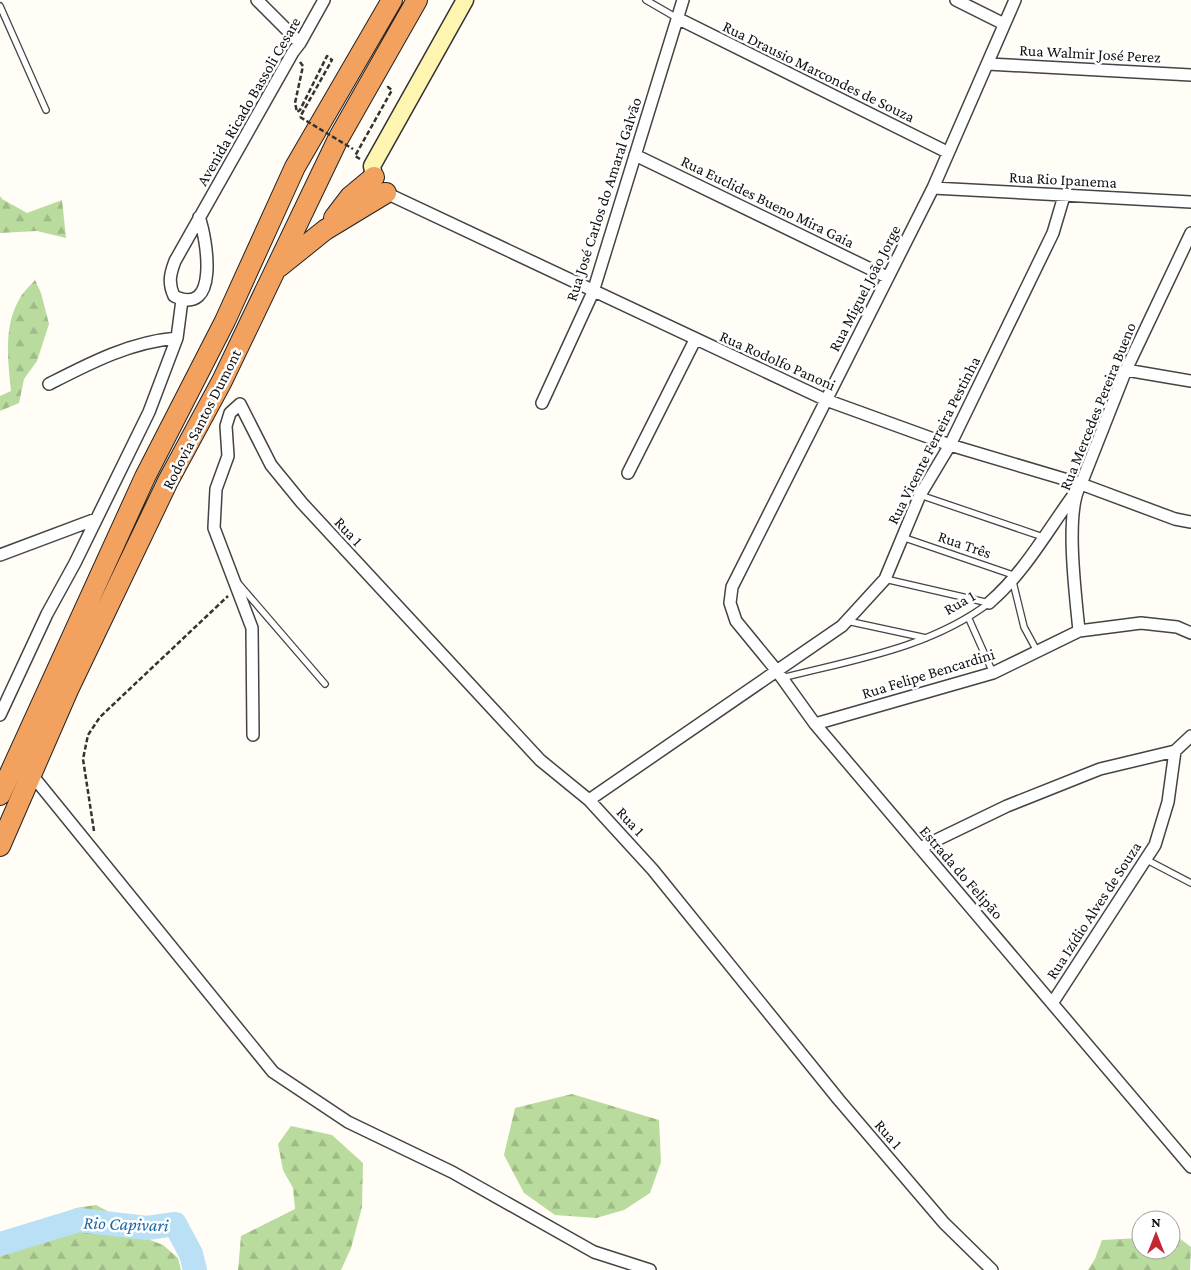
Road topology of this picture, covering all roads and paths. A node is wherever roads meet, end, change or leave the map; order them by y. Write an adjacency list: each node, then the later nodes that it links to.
1 (257, 0): 13 (street)
2 (324, 0): 13 (street, Avenida Ricado Bassoli Cesare)
3 (392, 0): 68 (highway, Rodovia Santos Dumont)
4 (417, 0): 27 (highway, Rodovia Santos Dumont)
5 (465, 0): 21 (street)
6 (646, 0): 11 (lane)
7 (683, 0): 11 (street, Rua José Carlos do Amaral Galvão)
8 (956, 0): 12 (street)
9 (1015, 0): 12 (street, Rua Miguel João Jorge)
10 (0, 6): 17 (lane)
11 (677, 18): 19 (street, Rua Drausio Marcondes de Souza); 20 (street, Rua José Carlos do Amaral Galvão)
12 (1004, 24): 14 (street, Rua Miguel João Jorge)
13 (296, 48): 18 (path, bridge); 25 (street, Avenida Ricado Bassoli Cesare)
14 (988, 64): 15 (street, Rua Walmir José Perez); 19 (street, Rua Miguel João Jorge)
15 (1191, 75)
16 (383, 95): 21 (path)
17 (46, 110)
18 (357, 141)
19 (947, 152): 22 (street, Rua Miguel João Jorge)
20 (635, 155): 28 (street, Rua Euclides Bueno Mira Gaia); 29 (street, Rua José Carlos do Amaral Galvão)
21 (378, 179): 27 (highway); 29 (street, Rua Rodolfo Panoni)
22 (933, 188): 23 (street, Rua Rio Ipanema); 28 (street, Rua Miguel João Jorge)
23 (1064, 196): 24 (street, Rua Rio Ipanema); 38 (street, Rua Vicente Ferreira Pestinha)
24 (1191, 202)
25 (200, 218): 30 (street, Avenida Ricado Bassoli Cesare); 30 (street)
26 (1191, 233): 33 (street, Rua Mercedes Pereira Bueno)
27 (274, 272): 67 (highway, Rodovia Santos Dumont)
28 (887, 277): 36 (street, Rua Miguel João Jorge)
29 (592, 292): 32 (street, Rua Rodolfo Panoni); 37 (street, Rua José Carlos do Amaral Galvão)
30 (182, 300): 31 (street)
31 (177, 338): 35 (street); 42 (street)
32 (695, 340): 36 (street, Rua Rodolfo Panoni); 39 (street)
33 (1126, 370): 34 (street); 40 (street, Rua Mercedes Pereira Bueno)
34 (1191, 381)
35 (49, 384)
36 (826, 400): 38 (street, Rua Rodolfo Panoni); 50 (street, Rua Miguel João Jorge)
37 (542, 403)
38 (950, 445): 40 (street, Rua Rodolfo Panoni); 41 (street, Rua Vicente Ferreira Pestinha)
39 (628, 473)
40 (1078, 489): 43 (street, Rua Rodolfo Panoni); 45 (street, Rua 1); 55 (street, Rua Mercedes Pereira Bueno)
41 (920, 495): 44 (street, Rua Vicente Ferreira Pestinha); 45 (lane)
42 (96, 519): 46 (street); 62 (street)
43 (1191, 522)
44 (902, 537): 48 (street, Rua Vicente Ferreira Pestinha); 49 (lane, Rua Três)
45 (1043, 537): 49 (street, Rua 1)
46 (0, 555)
47 (232, 576): 51 (street); 61 (lane); 69 (street, Rua 1)
48 (885, 579): 52 (lane); 54 (street, Rua Vicente Ferreira Pestinha)
49 (1016, 579): 52 (street, Rua 1); 58 (lane)
50 (732, 587): 60 (street, Estrada do Felipão)
51 (237, 588): 64 (street); 72 (path)
52 (989, 603): 53 (lane, Rua 1)
53 (969, 619): 57 (lane, Rua 1); 59 (lane)
54 (847, 621): 57 (lane); 60 (street, Rua Vicente Ferreira Pestinha)
55 (1079, 631): 56 (street, Rua Felipe Bencardini); 58 (street, Rua Felipe Bencardini)
56 (1191, 633)
57 (926, 638): 60 (lane, Rua 1)
58 (1037, 651): 59 (street, Rua Felipe Bencardini)
59 (993, 673): 63 (street, Rua Felipe Bencardini)
60 (780, 674): 63 (street, Estrada do Felipão); 69 (street, Rua Vicente Ferreira Pestinha)
61 (324, 684)
62 (0, 715)
63 (815, 724): 71 (street, Estrada do Felipão)
64 (253, 735)
65 (1191, 736): 66 (street)
66 (1174, 751): 71 (street); 73 (street, Rua Izídio Alves de Souza)
67 (32, 775): 70 (highway, Rodovia Santos Dumont); 72 (street)
68 (0, 795)
69 (589, 800): 78 (street, Rua 1)
70 (0, 846)
71 (920, 848): 75 (street, Estrada do Felipão)
72 (98, 857): 77 (street)
73 (1147, 860): 74 (lane); 75 (street, Rua Izídio Alves de Souza)
74 (1191, 883)
75 (1053, 1002): 76 (street, Estrada do Felipão)
76 (1191, 1167)
77 (650, 1270)
78 (992, 1270)

